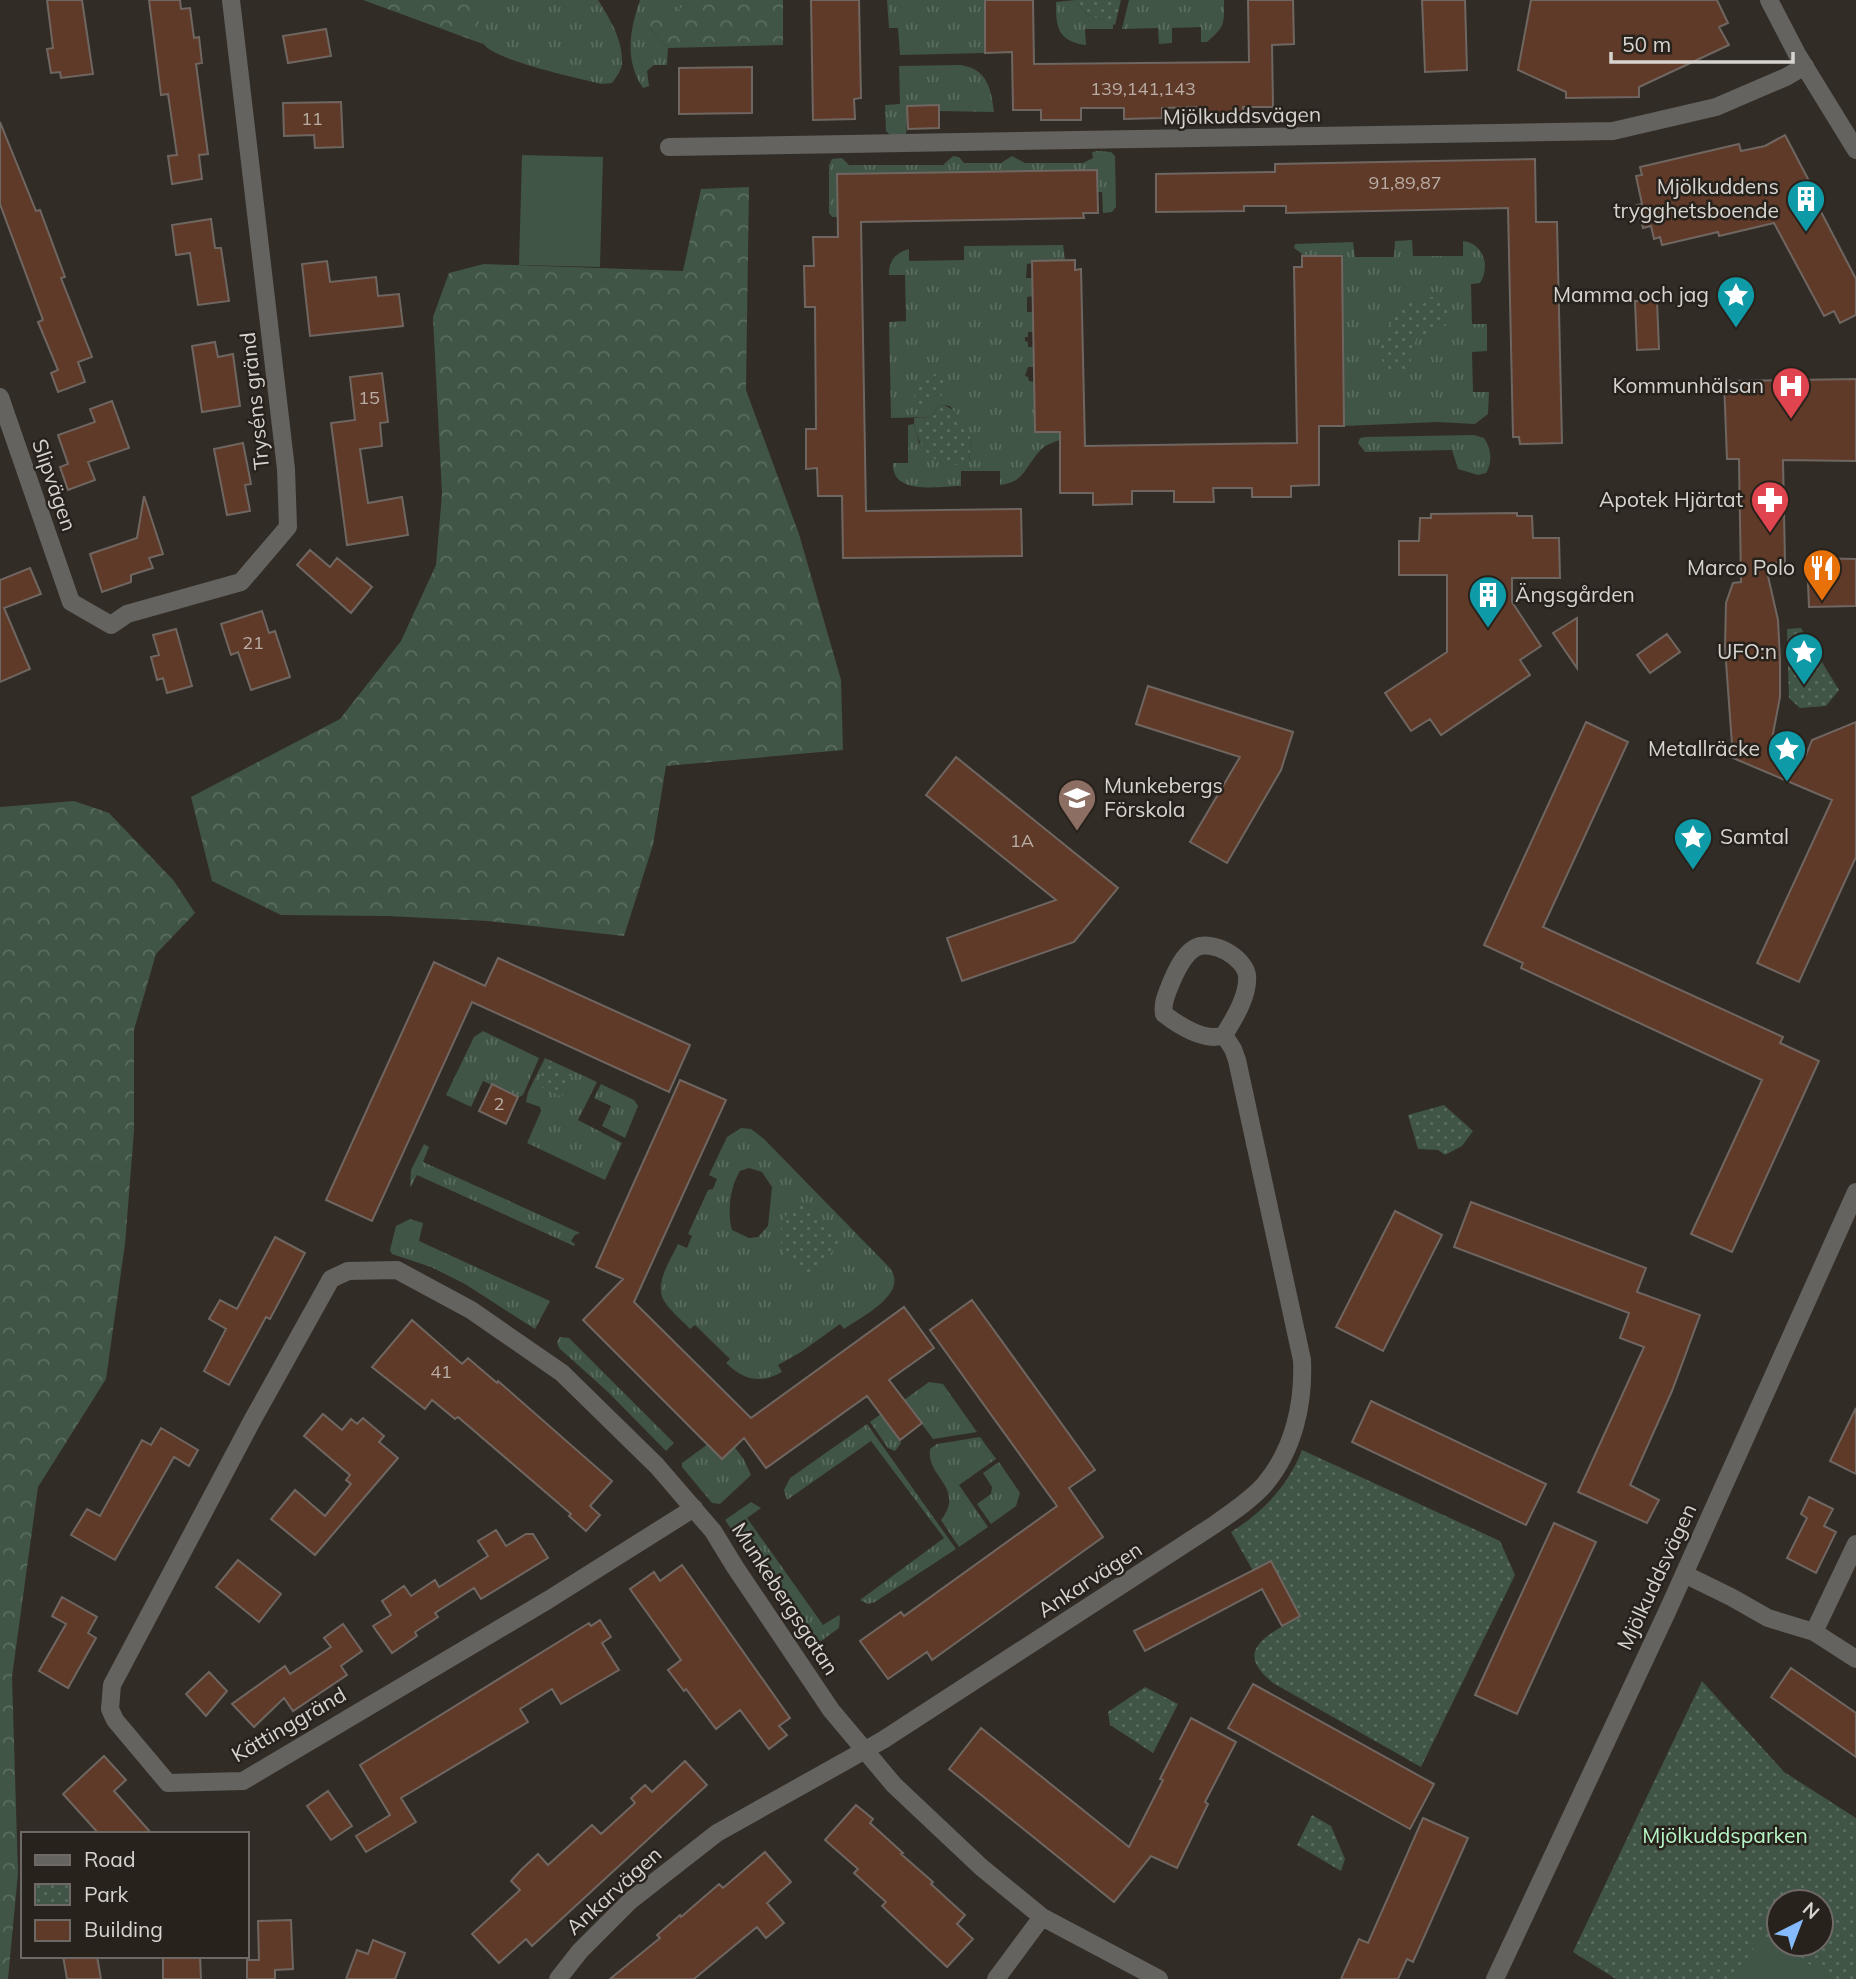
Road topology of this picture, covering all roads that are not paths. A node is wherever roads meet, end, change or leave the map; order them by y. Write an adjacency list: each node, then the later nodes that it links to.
1 (231, 0): 7 (street, Tryséns gränd)
2 (1769, 0): 3 (street)
3 (1805, 66): 4 (street, Mjölkuddsvägen); 5 (street)
4 (669, 147)
5 (1856, 150)
6 (0, 397): 7 (street, Slipvägen)
7 (66, 587)
8 (1224, 1035): 8 (street); 16 (street, Ankarvägen)
9 (1856, 1192): 13 (street, Mjölkuddsvägen)
10 (361, 1269): 11 (street, Munkebergsgatan); 11 (street, Kättinggränd)
11 (694, 1508): 16 (street, Munkebergsgatan)
12 (1856, 1544): 14 (street)
13 (1684, 1574): 14 (street); 21 (street, Mjölkuddsvägen)
14 (1814, 1632): 15 (street)
15 (1856, 1659)
16 (865, 1751): 17 (street, Munkebergsgatan); 18 (street, Ankarvägen)
17 (1042, 1917): 19 (street); 20 (street, Munkebergsgatan)
18 (558, 1979)
19 (996, 1979)
20 (1159, 1979)
21 (1495, 1979)

